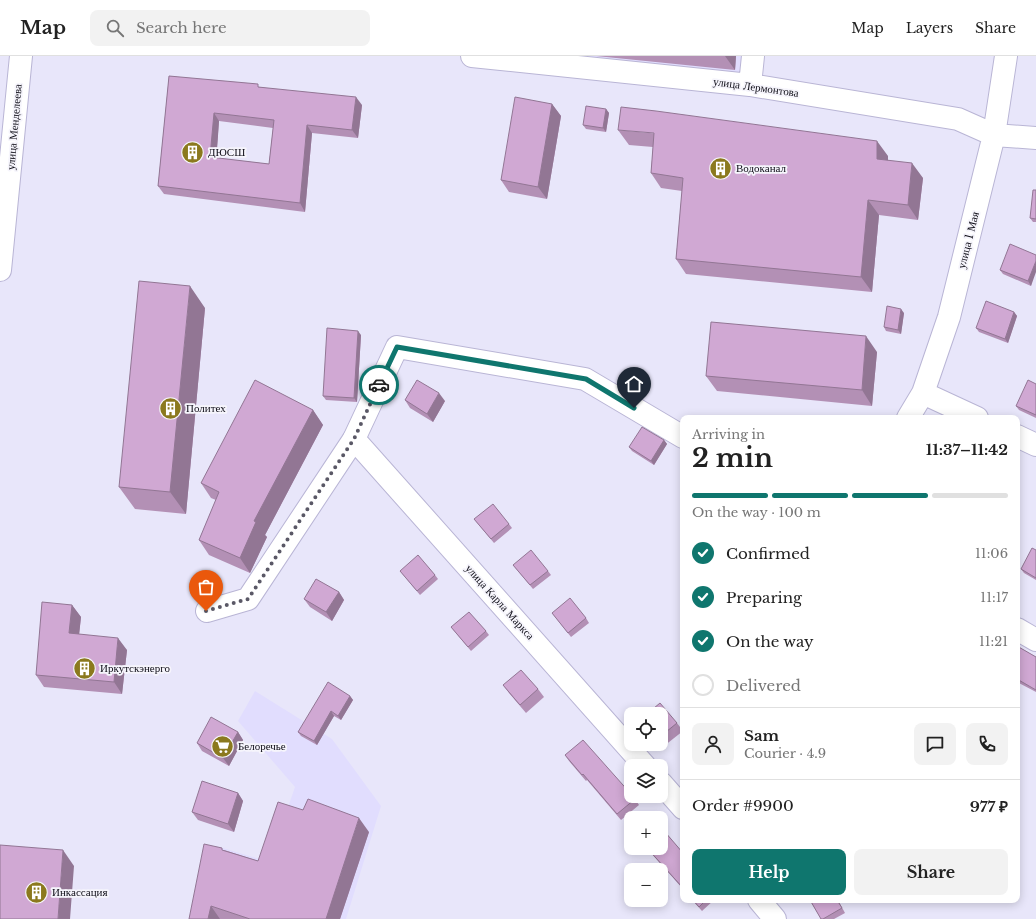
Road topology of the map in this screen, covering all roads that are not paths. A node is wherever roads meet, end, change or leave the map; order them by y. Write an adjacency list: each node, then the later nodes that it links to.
1 (21, 56): 8 (street, улица Менделеева)
2 (472, 56): 5 (street, улица Лермонтова)
3 (753, 56): 5 (street)
4 (1006, 56): 6 (street, улица 1 Мая)
5 (750, 85): 6 (street, улица Лермонтова)
6 (994, 135): 7 (street, улица Лермонтова); 9 (street, улица 1 Мая)
7 (1036, 138)
8 (0, 270)
9 (923, 393): 10 (street, улица 1 Мая); 11 (street)
10 (910, 415)
11 (971, 415)
12 (680, 436): 14 (street)
13 (1020, 437): 15 (street)
14 (354, 439): 16 (street); 19 (street, улица Карла Маркса)
15 (1036, 445)
16 (206, 611)
17 (1020, 631): 18 (street)
18 (1036, 640)
19 (639, 759)
20 (668, 791): 21 (street)
21 (680, 804)
22 (762, 903): 23 (street)
23 (775, 919)

